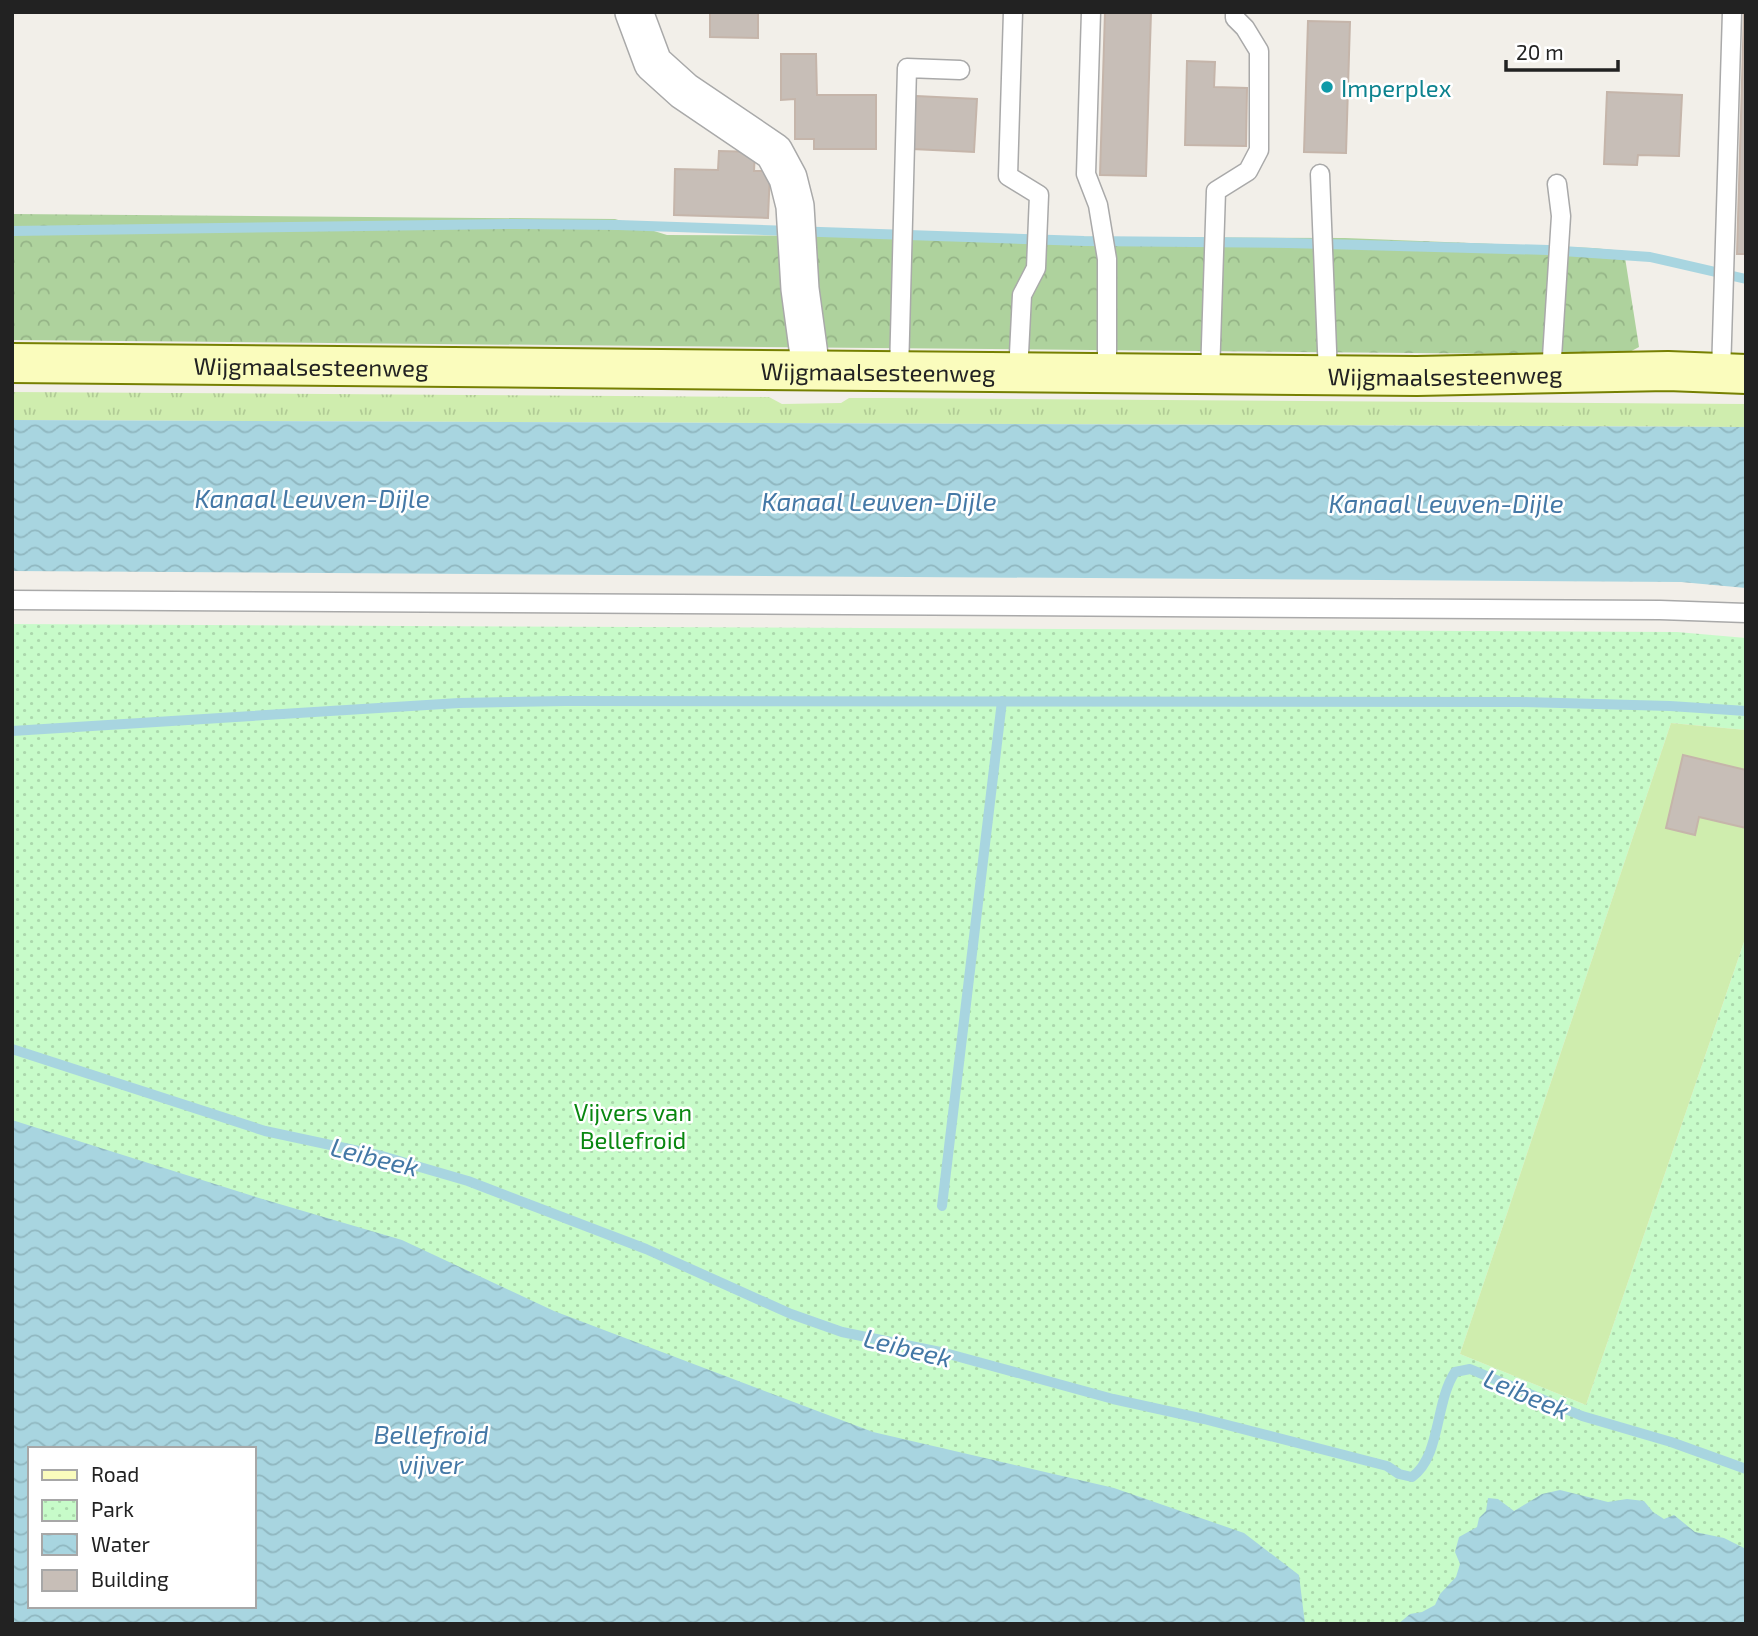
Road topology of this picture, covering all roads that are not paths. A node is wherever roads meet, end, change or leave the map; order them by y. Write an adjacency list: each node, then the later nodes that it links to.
1 (634, 12): 10 (street)
2 (1013, 12): 12 (lane)
3 (1091, 12): 15 (lane)
4 (1235, 12): 16 (lane)
5 (1732, 12): 14 (lane)
6 (960, 70): 11 (lane)
7 (1320, 174): 17 (lane)
8 (1558, 184): 13 (lane)
9 (12, 363): 10 (street, Wijgmaalsesteenweg)
10 (811, 369): 11 (street, Wijgmaalsesteenweg)
11 (899, 372): 12 (street, Wijgmaalsesteenweg)
12 (1018, 373): 15 (street, Wijgmaalsesteenweg)
13 (1551, 373): 14 (street, Wijgmaalsesteenweg); 17 (street, Wijgmaalsesteenweg)
14 (1733, 373)
15 (1107, 374): 16 (street, Wijgmaalsesteenweg)
16 (1210, 374): 17 (street, Wijgmaalsesteenweg)
17 (1328, 375)
18 (12, 600): 19 (lane)
19 (1746, 613)

